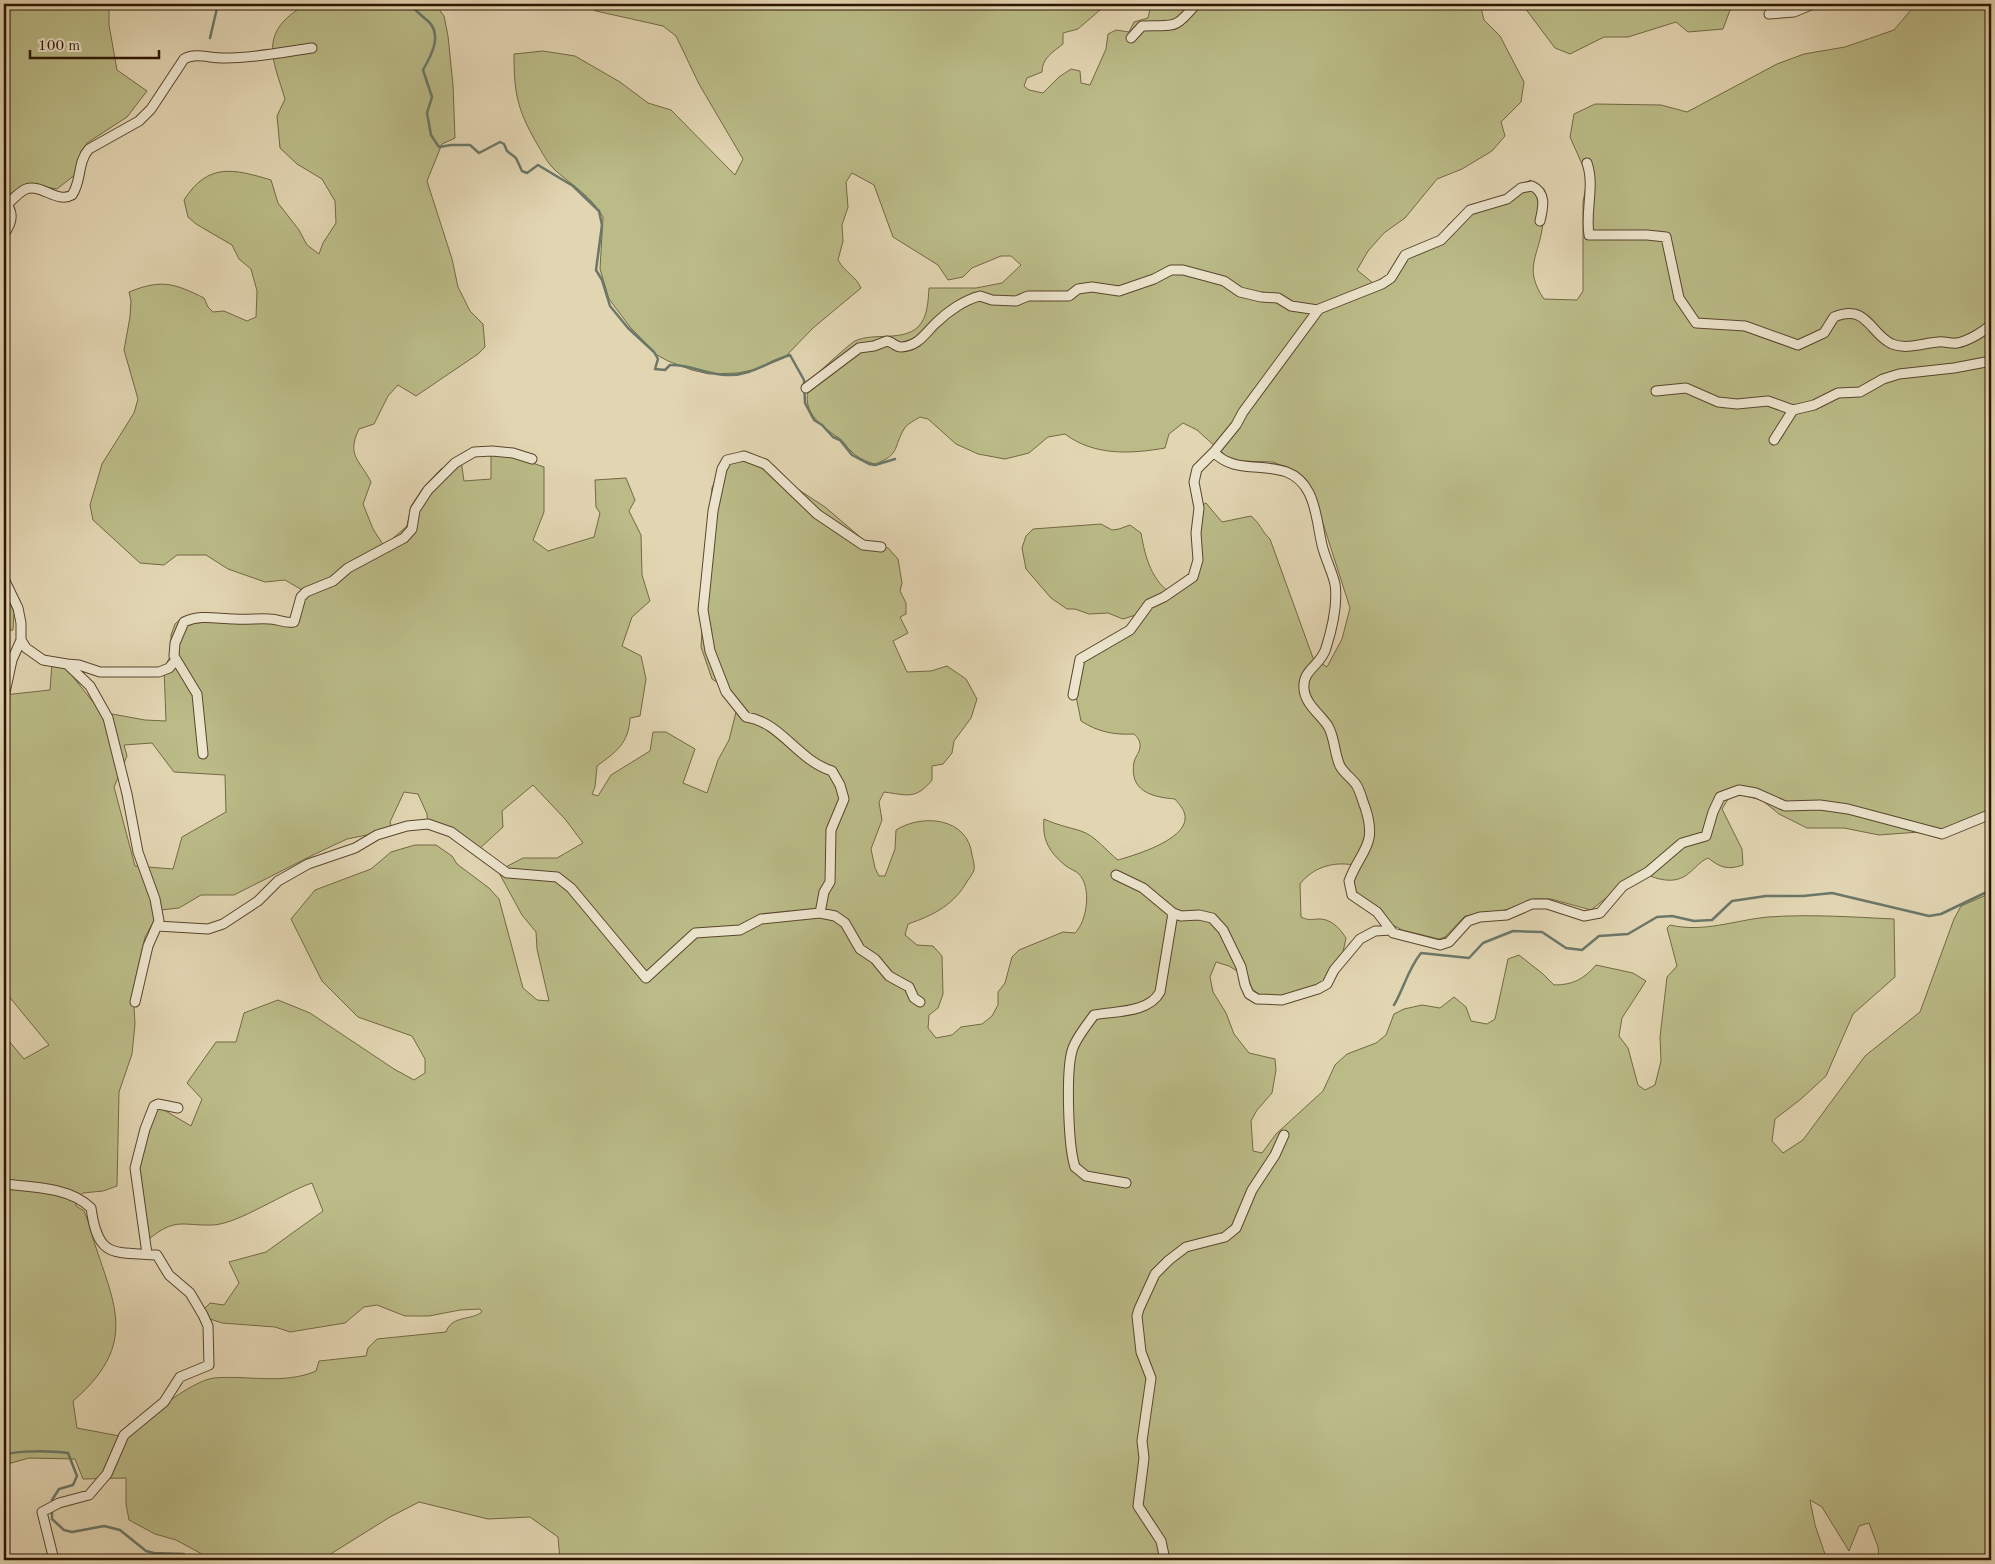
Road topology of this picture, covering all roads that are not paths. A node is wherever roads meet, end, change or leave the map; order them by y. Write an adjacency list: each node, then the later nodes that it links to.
1 (1196, 4): 5 (street)
2 (1813, 4): 3 (street)
3 (1785, 8): 4 (street)
4 (1769, 14)
5 (1131, 38)
6 (312, 48): 8 (street)
7 (1587, 163): 12 (street)
8 (5, 203): 10 (street)
9 (1540, 221): 11 (street)
10 (4, 234)
11 (1318, 310): 14 (street); 18 (street)
12 (1991, 325)
13 (1991, 361): 16 (street)
14 (806, 388)
15 (1656, 391): 16 (street)
16 (1793, 410): 17 (street)
17 (1774, 440)
18 (1214, 452): 25 (street); 33 (street)
19 (532, 459): 23 (street)
20 (881, 547): 30 (street)
21 (4, 579): 22 (street)
22 (21, 640): 24 (street); 26 (street)
23 (175, 661): 24 (street); 27 (street)
24 (67, 664): 32 (street)
25 (1073, 695)
26 (4, 697)
27 (203, 754)
28 (1991, 814): 33 (street)
29 (1116, 875): 31 (street)
30 (820, 913): 32 (street); 35 (street)
31 (1173, 913): 33 (street); 38 (street)
32 (157, 926): 34 (street)
33 (1391, 930)
34 (135, 1002)
35 (920, 1002)
36 (178, 1108): 40 (street)
37 (1284, 1135): 42 (street)
38 (1126, 1183)
39 (4, 1184): 40 (street)
40 (148, 1254): 41 (street)
41 (54, 1560)
42 (1164, 1560)

